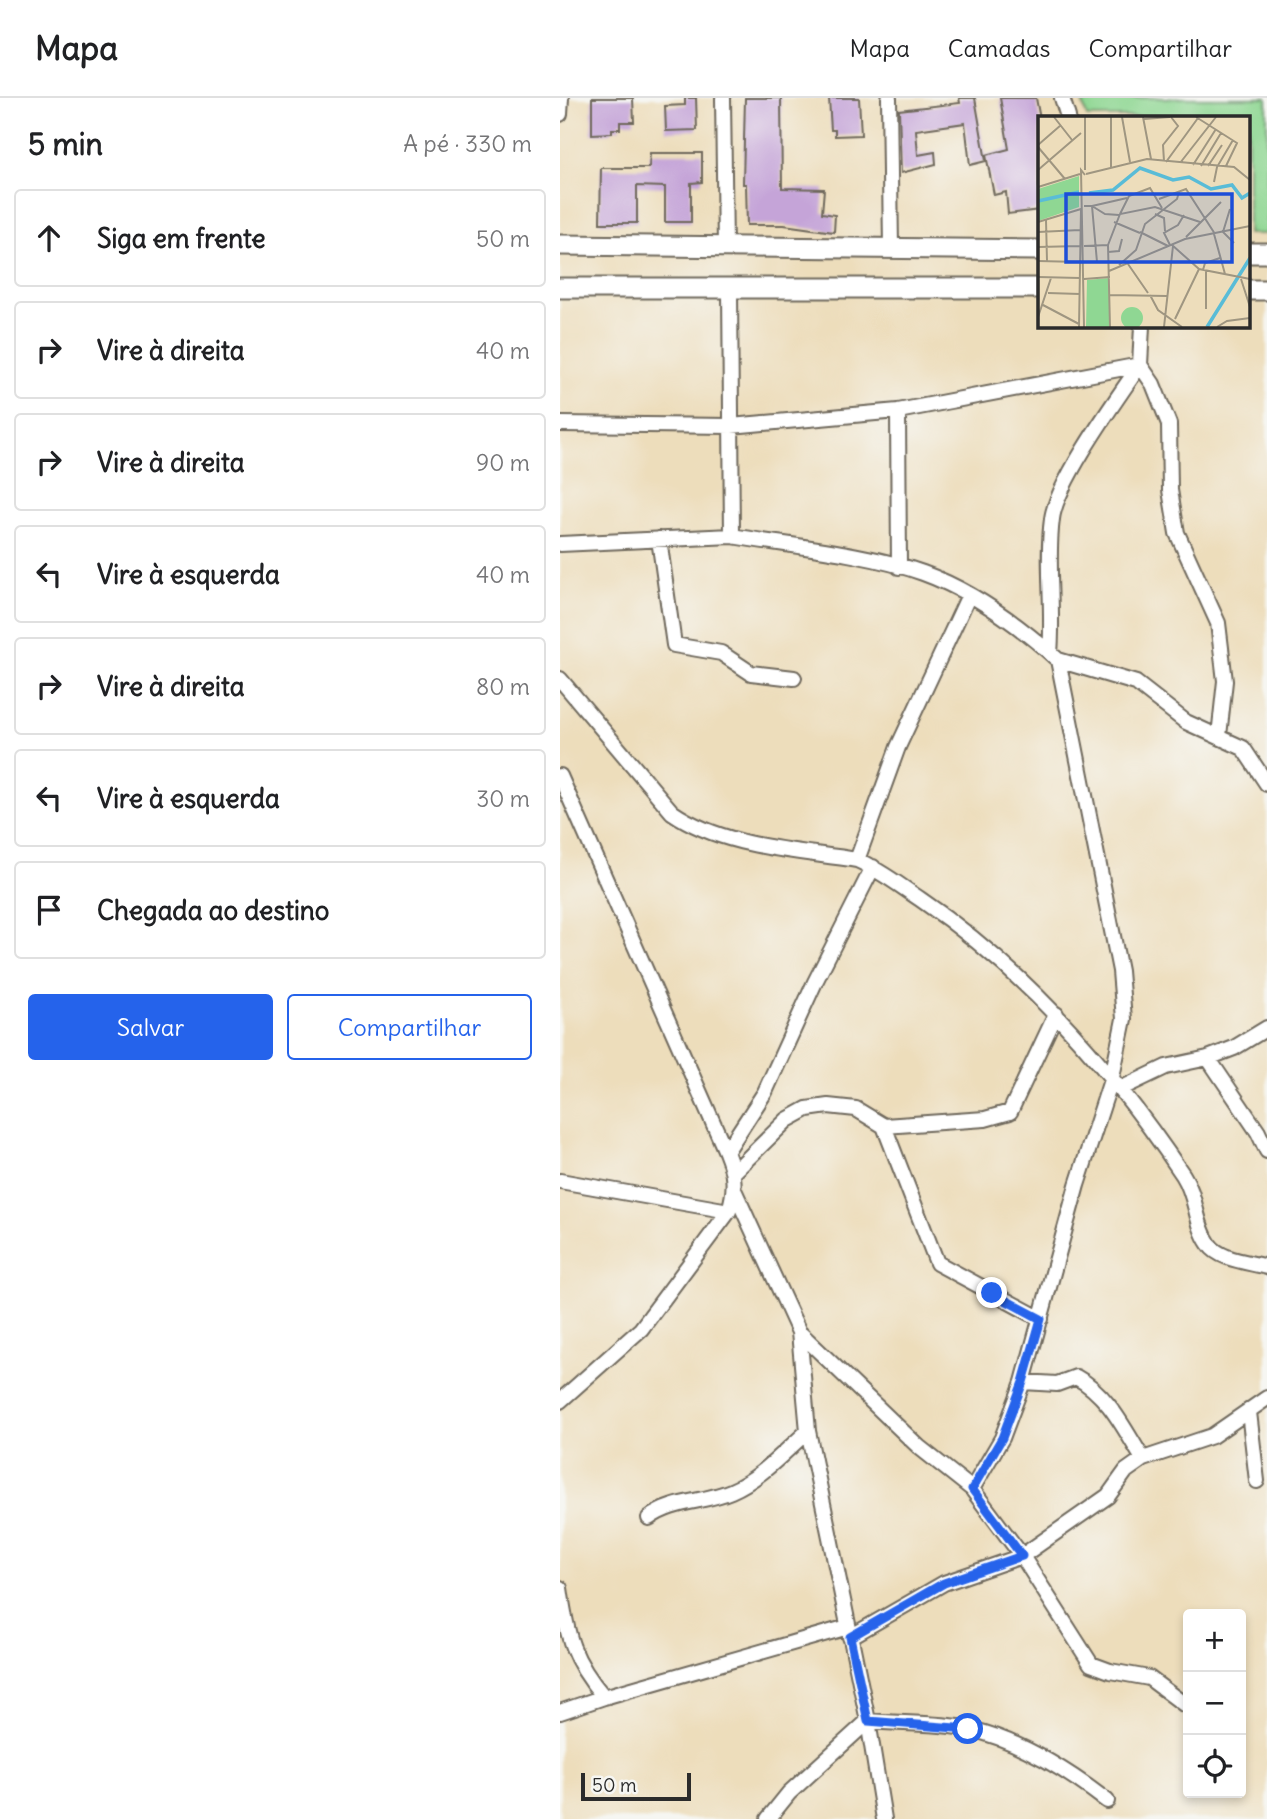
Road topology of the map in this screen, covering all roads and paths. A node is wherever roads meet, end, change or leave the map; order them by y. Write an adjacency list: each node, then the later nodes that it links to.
1 (561, 98): 5 (street)
2 (723, 98): 8 (street)
3 (890, 98): 9 (street)
4 (1062, 98): 6 (street)
5 (560, 114)
6 (1068, 116)
7 (560, 245): 8 (main road)
8 (725, 248): 9 (main road)
9 (891, 249): 10 (main road)
10 (1038, 250)
11 (560, 288): 13 (main road)
12 (1038, 288): 13 (main road)
13 (730, 289): 18 (street)
14 (1142, 327): 15 (street)
15 (1140, 365): 16 (street); 24 (street); 27 (street)
16 (898, 411): 18 (street); 22 (street)
17 (560, 424): 18 (street)
18 (731, 426): 19 (street)
19 (732, 536): 20 (street); 22 (street)
20 (659, 539): 21 (street); 25 (street)
21 (560, 544)
22 (899, 567): 23 (street)
23 (970, 595): 24 (street); 30 (street)
24 (1054, 657): 27 (street); 35 (street)
25 (794, 678)
26 (560, 679): 30 (street)
27 (1219, 736): 29 (street)
28 (560, 776): 38 (street)
29 (1267, 784)
30 (857, 860): 31 (street)
31 (873, 867): 32 (street); 38 (street)
32 (1055, 1014): 35 (street); 36 (street)
33 (1267, 1028): 34 (street)
34 (1208, 1058): 35 (street); 37 (street)
35 (1116, 1083): 43 (street); 44 (street)
36 (884, 1126): 39 (street); 44 (street)
37 (1267, 1151)
38 (726, 1152): 39 (street)
39 (734, 1172): 41 (street)
40 (560, 1181): 42 (street)
41 (735, 1192): 42 (street); 45 (street)
42 (729, 1211): 48 (street)
43 (1267, 1266)
44 (1041, 1319): 46 (street)
45 (799, 1332): 50 (street); 53 (street)
46 (1023, 1382): 51 (street); 53 (street)
47 (1267, 1398): 49 (street)
48 (560, 1401)
49 (1248, 1412): 51 (street); 52 (street)
50 (808, 1431): 54 (street); 57 (street)
51 (1143, 1459): 55 (street)
52 (1257, 1480)
53 (972, 1489): 55 (street)
54 (649, 1518)
55 (1022, 1556): 57 (street); 59 (street)
56 (560, 1588): 58 (street)
57 (849, 1632): 58 (street); 61 (street)
58 (604, 1697): 60 (street)
59 (1183, 1704)
60 (560, 1713)
61 (868, 1721): 62 (street); 63 (street); 64 (street)
62 (1107, 1801)
63 (768, 1819)
64 (884, 1819)

